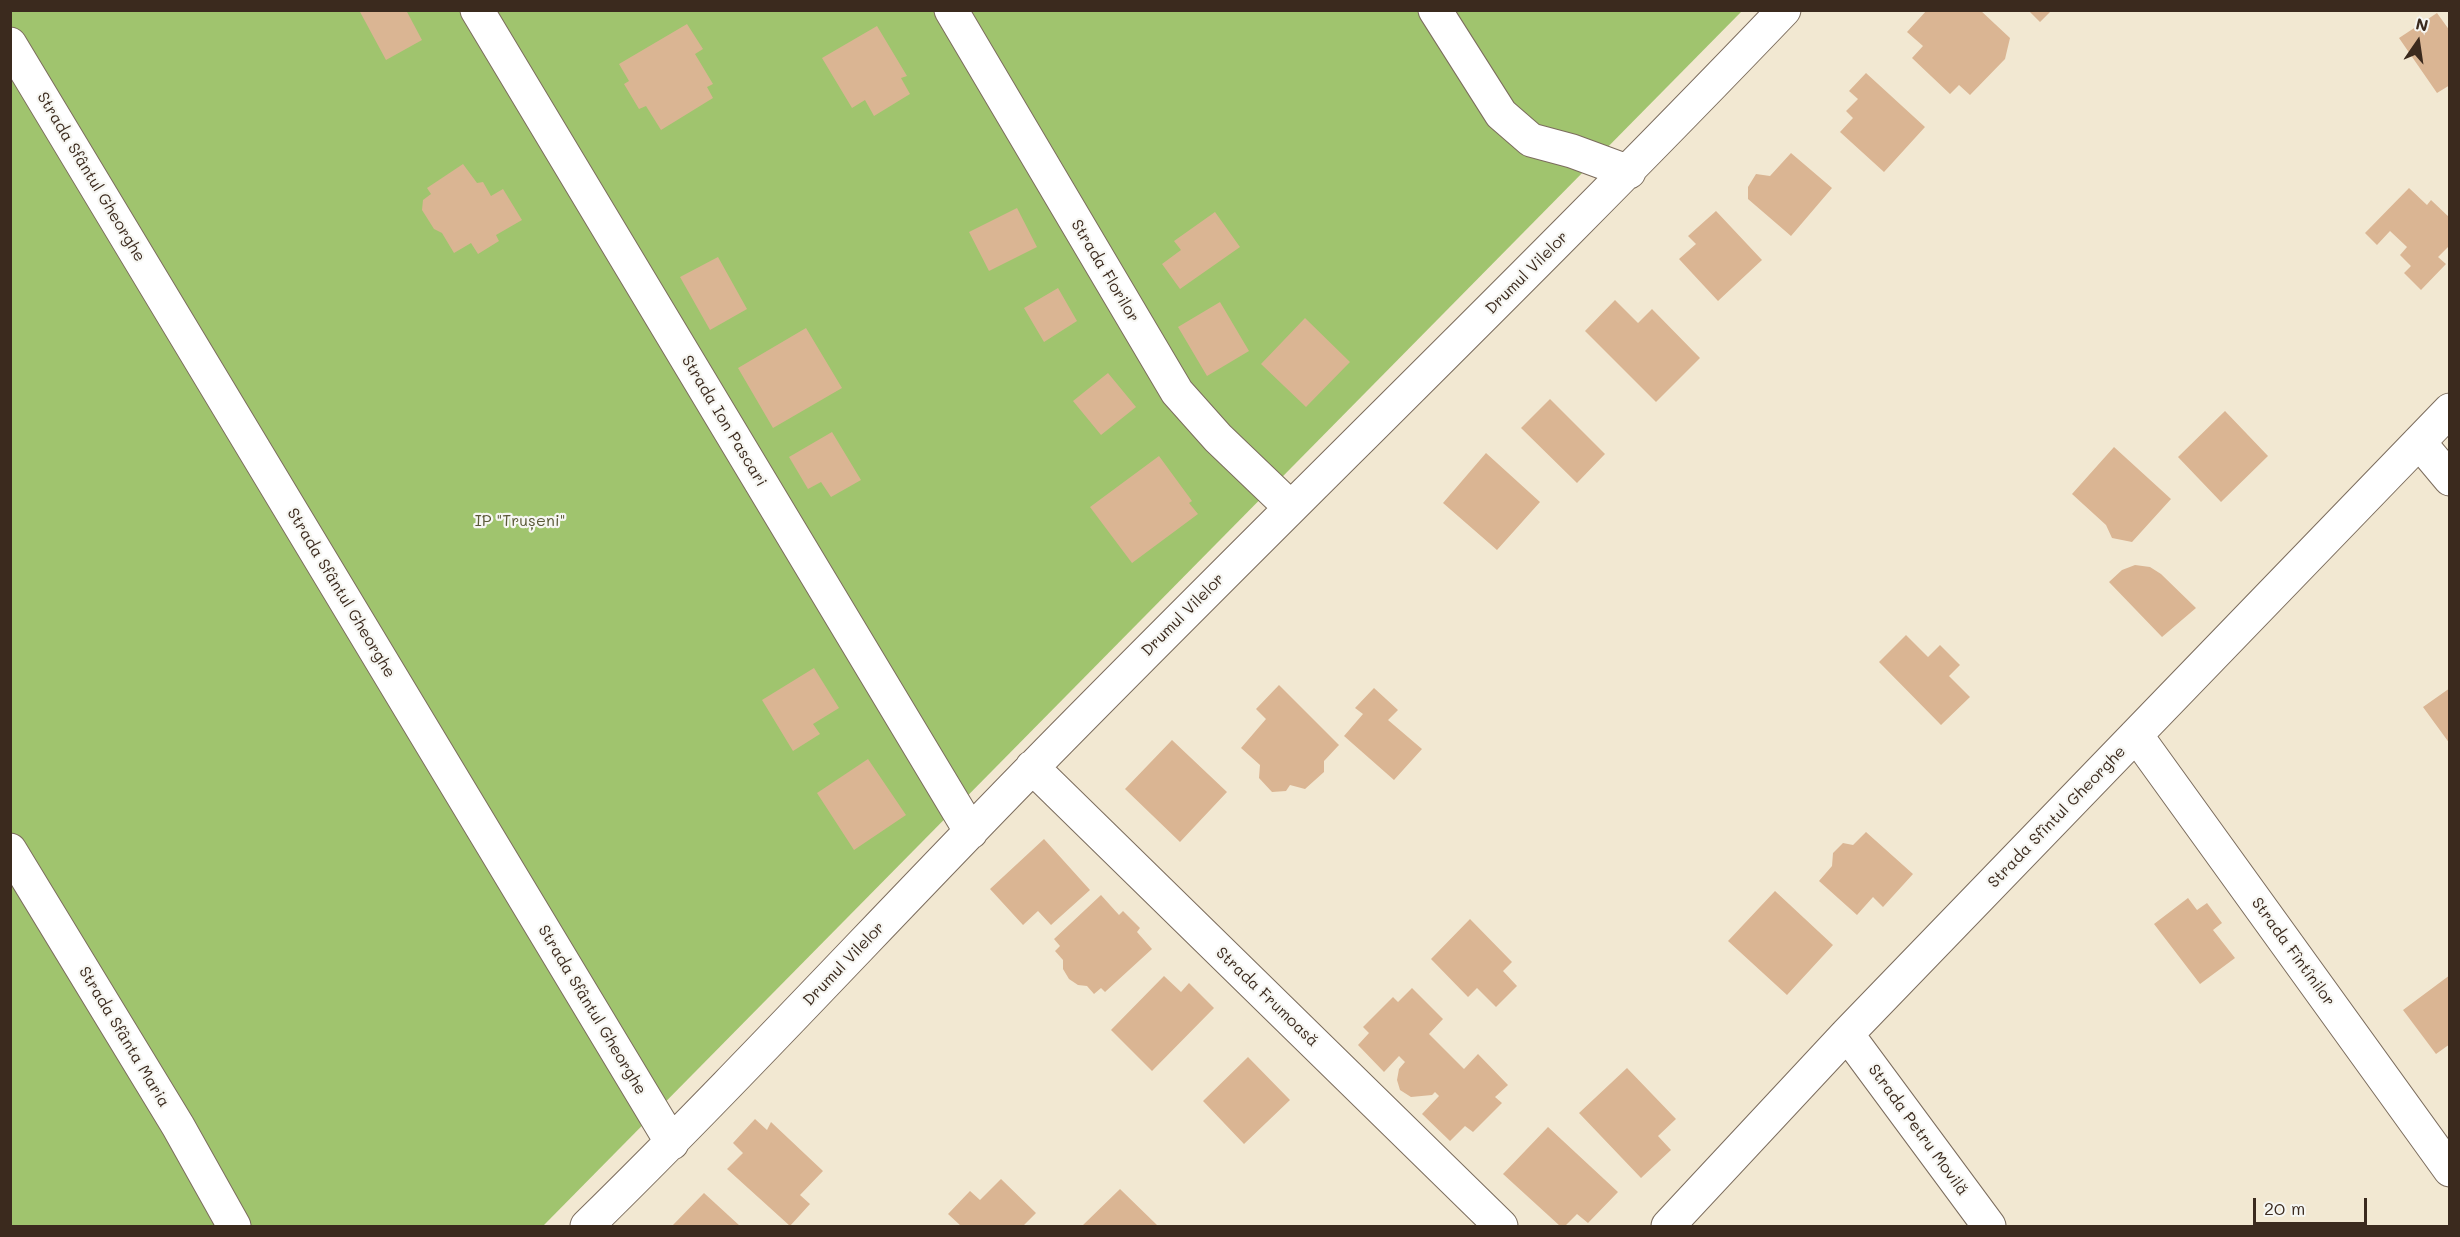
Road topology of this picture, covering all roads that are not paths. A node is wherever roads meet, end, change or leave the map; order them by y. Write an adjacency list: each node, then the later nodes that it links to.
1 (477, 10): 13 (street, Strada Ion Pascari)
2 (951, 10): 10 (street, Strada Florilor)
3 (1435, 10): 6 (street)
4 (1784, 10): 6 (street, Drumul Vilelor)
5 (10, 44): 16 (street, Strada Sfântul Gheorghe)
6 (1629, 172): 10 (street, Drumul Vilelor)
7 (2450, 410): 8 (street, Strada Sfîntul Gheorghe)
8 (2419, 442): 9 (street); 11 (street, Strada Sfîntul Gheorghe)
9 (2450, 479)
10 (1290, 507): 12 (street, Drumul Vilelor)
11 (2136, 735): 15 (street, Strada Sfîntul Gheorghe); 17 (street, Strada Fîntînilor)
12 (1032, 767): 13 (street, Drumul Vilelor); 20 (street, Strada Frumoasă)
13 (971, 832): 16 (street, Drumul Vilelor)
14 (10, 850): 18 (street, Strada Sfânta Maria)
15 (1847, 1034): 21 (street, Strada Sfîntul Gheorghe); 22 (street, Strada Petru Movilă)
16 (672, 1143): 19 (street, Drumul Vilelor)
17 (2450, 1170)
18 (234, 1227)
19 (587, 1227)
20 (1501, 1227)
21 (1668, 1227)
22 (1989, 1227)

